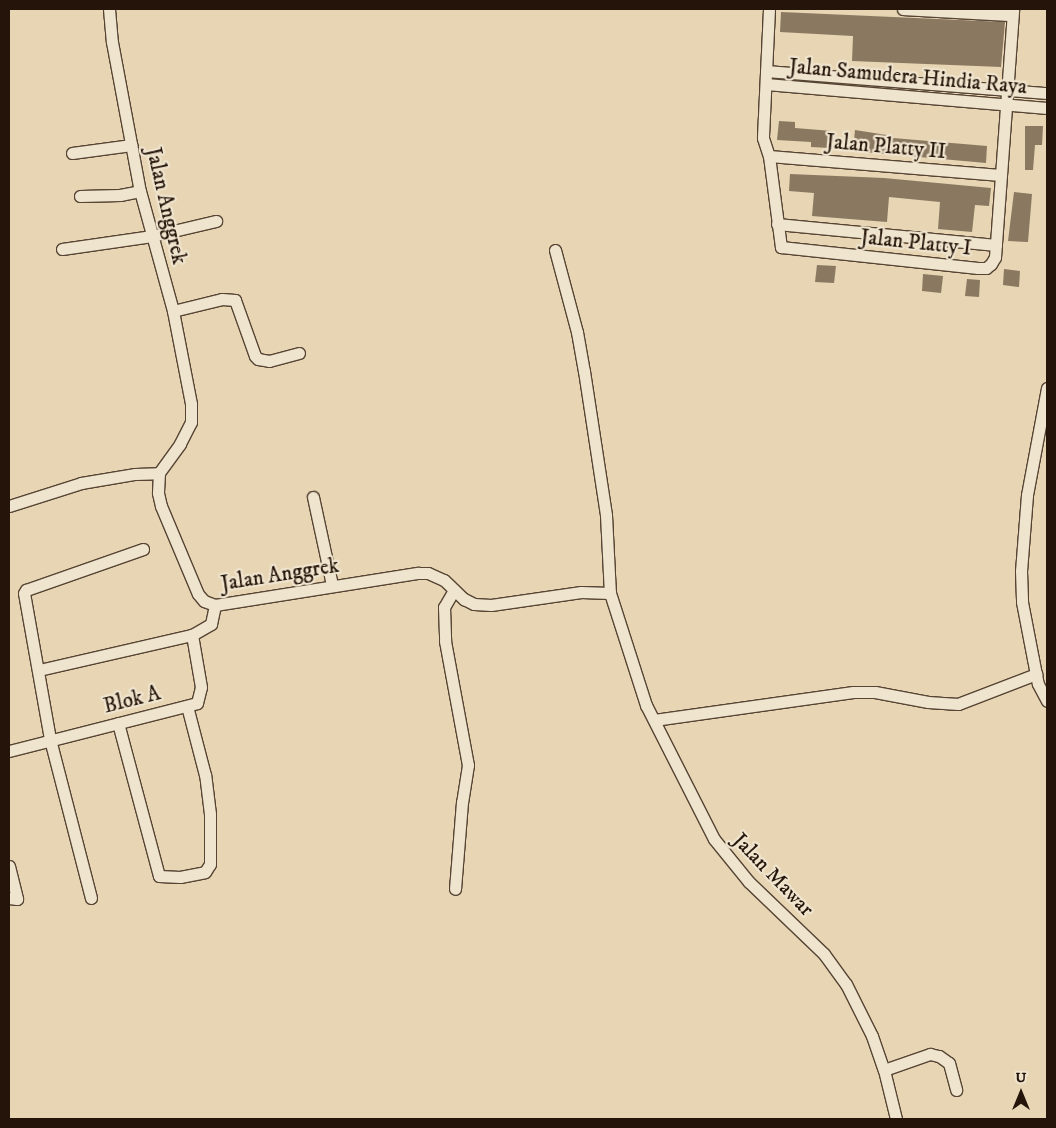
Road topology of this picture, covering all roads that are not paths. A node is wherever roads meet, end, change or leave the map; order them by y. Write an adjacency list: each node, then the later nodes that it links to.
1 (108, 9): 11 (street, Jalan Anggrek)
2 (769, 9): 5 (street, Jalan Platty I)
3 (903, 9): 4 (street)
4 (1013, 12): 7 (street, Jalan Platty I)
5 (766, 71): 6 (street, Jalan Platty I); 7 (street, Jalan Samudera Hindia Raya)
6 (766, 84): 9 (street, Jalan Samudera Hindia Raya); 13 (street, Jalan Platty I)
7 (1006, 90): 8 (street, Jalan Samudera Hindia Raya); 9 (street, Jalan Platty I)
8 (1047, 93)
9 (1005, 104): 10 (street, Jalan Samudera Hindia Raya); 14 (street, Jalan Platty I)
10 (1047, 108)
11 (132, 145): 12 (street); 15 (street, Jalan Anggrek)
12 (72, 152)
13 (769, 156): 14 (street, Jalan Platty II); 18 (street, Jalan Platty I)
14 (1000, 175): 20 (street, Jalan Platty I)
15 (140, 191): 16 (street); 19 (street, Jalan Anggrek)
16 (80, 196)
17 (216, 221): 19 (street)
18 (777, 224): 20 (street); 20 (street, Jalan Platty I)
19 (152, 236): 21 (street); 23 (street, Jalan Anggrek)
20 (996, 245)
21 (62, 249)
22 (555, 250): 32 (street, Jalan Mawar)
23 (173, 311): 24 (street); 26 (street, Jalan Anggrek)
24 (299, 353)
25 (1047, 388): 36 (street)
26 (159, 473): 28 (street); 33 (street, Jalan Anggrek)
27 (313, 496): 30 (street)
28 (9, 506)
29 (143, 549): 35 (street)
30 (332, 585): 31 (street, Jalan Anggrek); 33 (street, Jalan Anggrek)
31 (454, 590): 32 (street, Jalan Anggrek); 44 (street)
32 (610, 593): 39 (street, Jalan Mawar)
33 (215, 605): 34 (street)
34 (192, 635): 35 (street); 38 (street, Blok A)
35 (39, 670): 41 (street)
36 (1036, 674): 37 (street); 39 (street)
37 (1047, 701)
38 (187, 706): 40 (street, Blok A); 40 (street)
39 (654, 720): 47 (street, Jalan Mawar)
40 (118, 723): 41 (street, Blok A)
41 (50, 739): 42 (street, Blok A); 45 (street)
42 (9, 751)
43 (9, 866): 46 (street)
44 (455, 889)
45 (91, 898)
46 (13, 899)
47 (884, 1070): 48 (street); 49 (street, Jalan Mawar)
48 (956, 1090)
49 (896, 1119)

